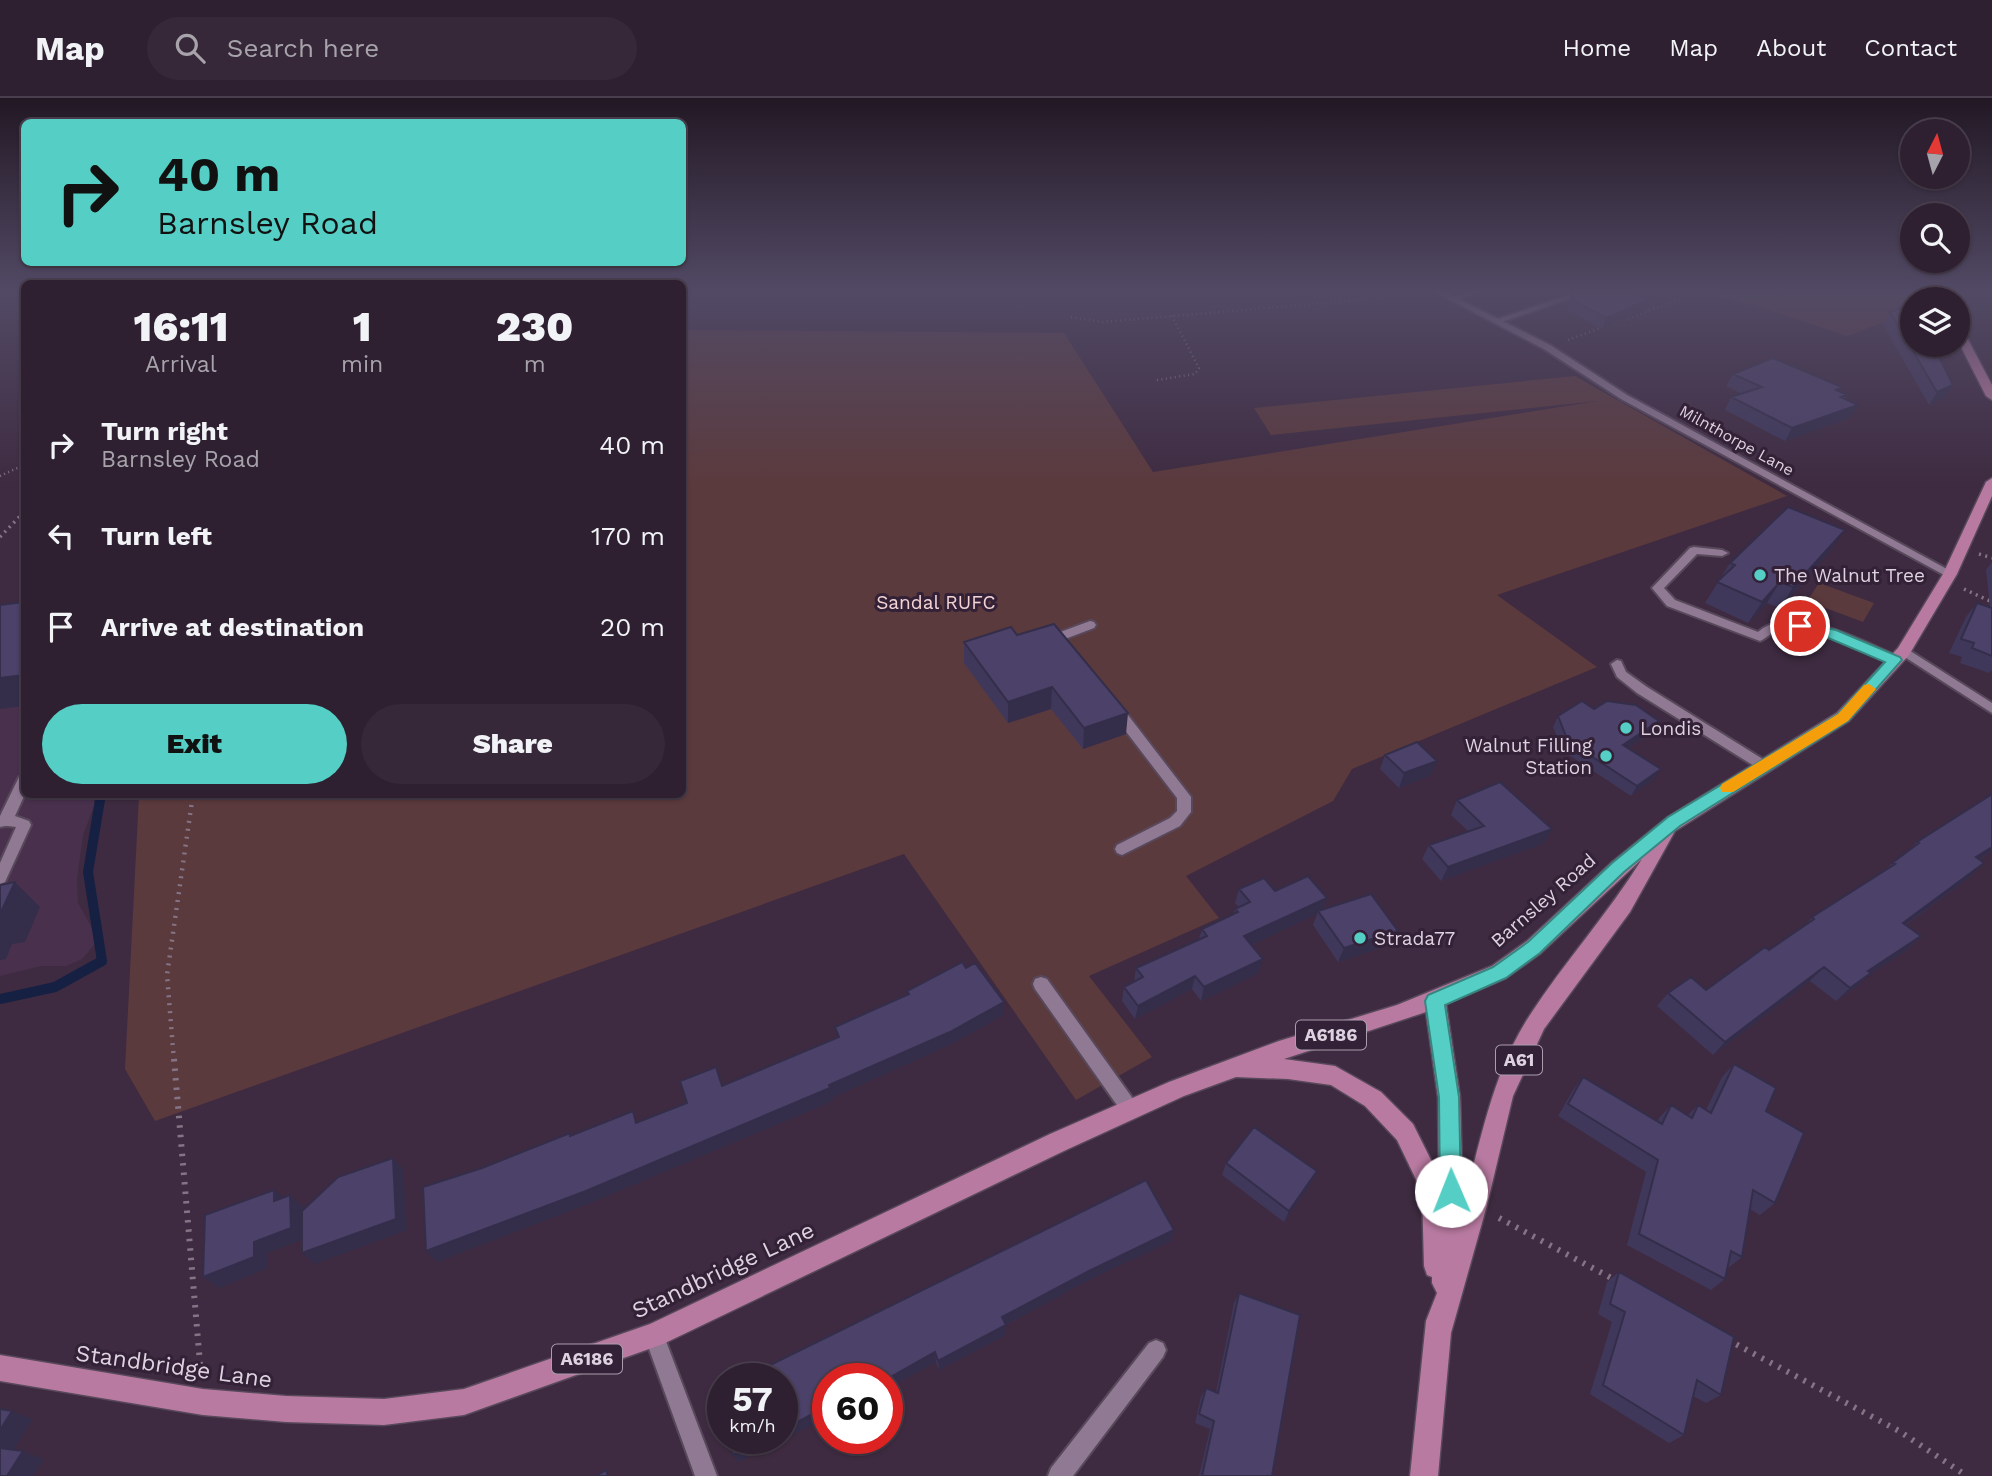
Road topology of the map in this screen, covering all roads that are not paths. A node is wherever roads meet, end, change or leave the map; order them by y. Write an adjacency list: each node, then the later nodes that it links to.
1 (1560, 355): 6 (street, Milnthorpe Lane)
2 (1971, 355): 3 (main road)
3 (1992, 396)
4 (1992, 482): 6 (main road, Barnsley Road / A61)
5 (1722, 553): 8 (street)
6 (1948, 577): 8 (main road, Barnsley Road / A61)
7 (1090, 625): 9 (street)
8 (1899, 655): 12 (street); 13 (main road, Barnsley Road / A61)
9 (1077, 663)
10 (1616, 664): 13 (street)
11 (1103, 694): 17 (street)
12 (1992, 709)
13 (1764, 766): 16 (main road, Barnsley Road / A61)
14 (21, 787): 15 (street)
15 (3, 821): 18 (street)
16 (1674, 822): 20 (main road, Barnsley Road / A61); 23 (main road, A61)
17 (1122, 849)
18 (0, 878)
19 (1041, 984): 22 (street)
20 (1434, 1001): 21 (main road, Standbridge Lane / A6186); 23 (main road, A61)
21 (1228, 1070): 22 (main road, Standbridge Lane / A6186); 23 (main road, A61)
22 (1130, 1109): 24 (main road, Standbridge Lane / A6186)
23 (1438, 1333): 29 (main road, A61)
24 (654, 1335): 26 (main road, Standbridge Lane / A6186); 27 (street)
25 (1156, 1350): 28 (street)
26 (0, 1368)
27 (706, 1476)
28 (1059, 1476)
29 (1424, 1476)

